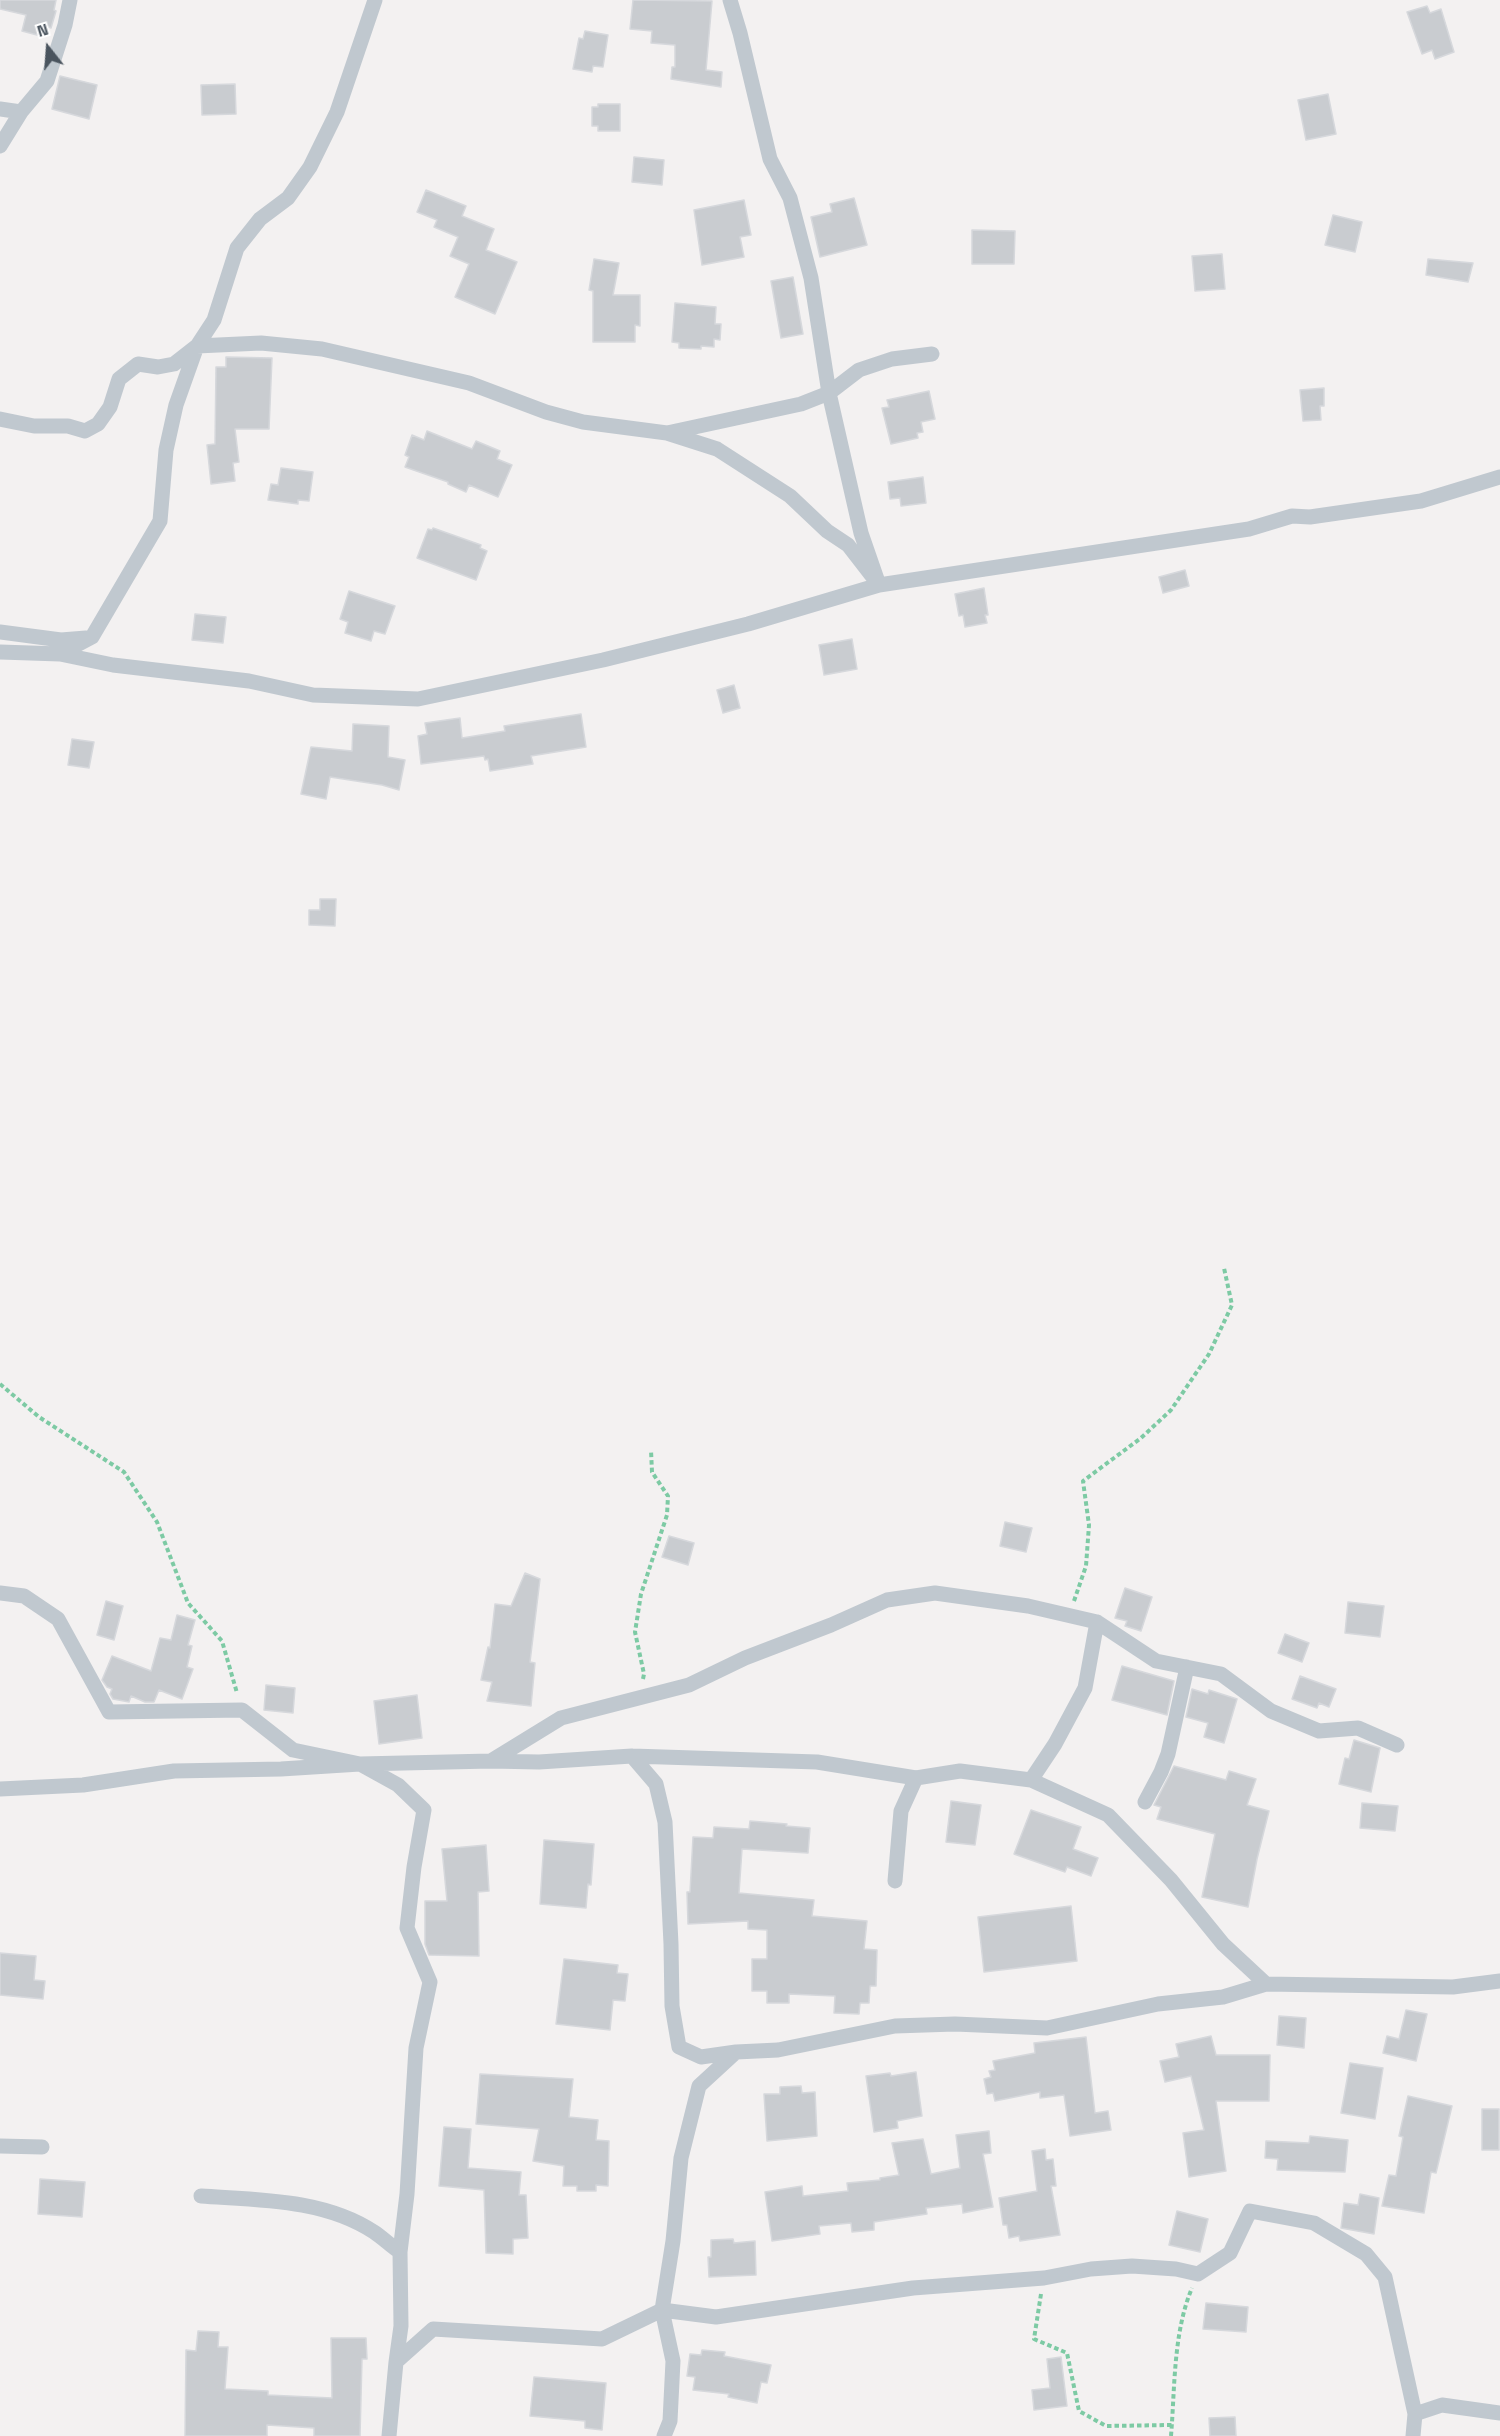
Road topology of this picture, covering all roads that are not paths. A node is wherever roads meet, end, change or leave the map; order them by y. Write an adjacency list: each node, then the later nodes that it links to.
1 (70, 0): 5 (street)
2 (375, 0): 7 (street)
3 (730, 0): 9 (street)
4 (0, 109): 5 (street)
5 (21, 112): 6 (street)
6 (0, 146)
7 (197, 346): 10 (street); 11 (street); 15 (street)
8 (932, 354): 9 (street)
9 (829, 393): 11 (street); 13 (street)
10 (0, 419)
11 (667, 433): 13 (street)
12 (1500, 477): 13 (street)
13 (879, 585): 17 (street)
14 (0, 632): 15 (street)
15 (92, 637): 17 (street)
16 (0, 652): 17 (street)
17 (60, 654)
18 (0, 1593): 24 (street)
19 (1097, 1622): 20 (street); 23 (street); 26 (street)
20 (1186, 1667): 21 (street); 28 (street)
21 (1397, 1744)
22 (632, 1756): 23 (street); 25 (street); 32 (street)
23 (491, 1761): 24 (street)
24 (360, 1764): 27 (street); 36 (street)
25 (916, 1778): 26 (street); 29 (street)
26 (1031, 1780): 31 (street)
27 (0, 1789)
28 (1145, 1802)
29 (895, 1881)
30 (1500, 1981): 31 (street)
31 (1266, 1984): 32 (street)
32 (736, 2052): 37 (street)
33 (0, 2146): 34 (street)
34 (42, 2147)
35 (201, 2196): 36 (street)
36 (400, 2252): 38 (street)
37 (662, 2310): 38 (street); 40 (street); 42 (street)
38 (396, 2362): 41 (street)
39 (1500, 2413): 40 (street)
40 (1415, 2414): 43 (street)
41 (388, 2436)
42 (664, 2436)
43 (1413, 2436)

